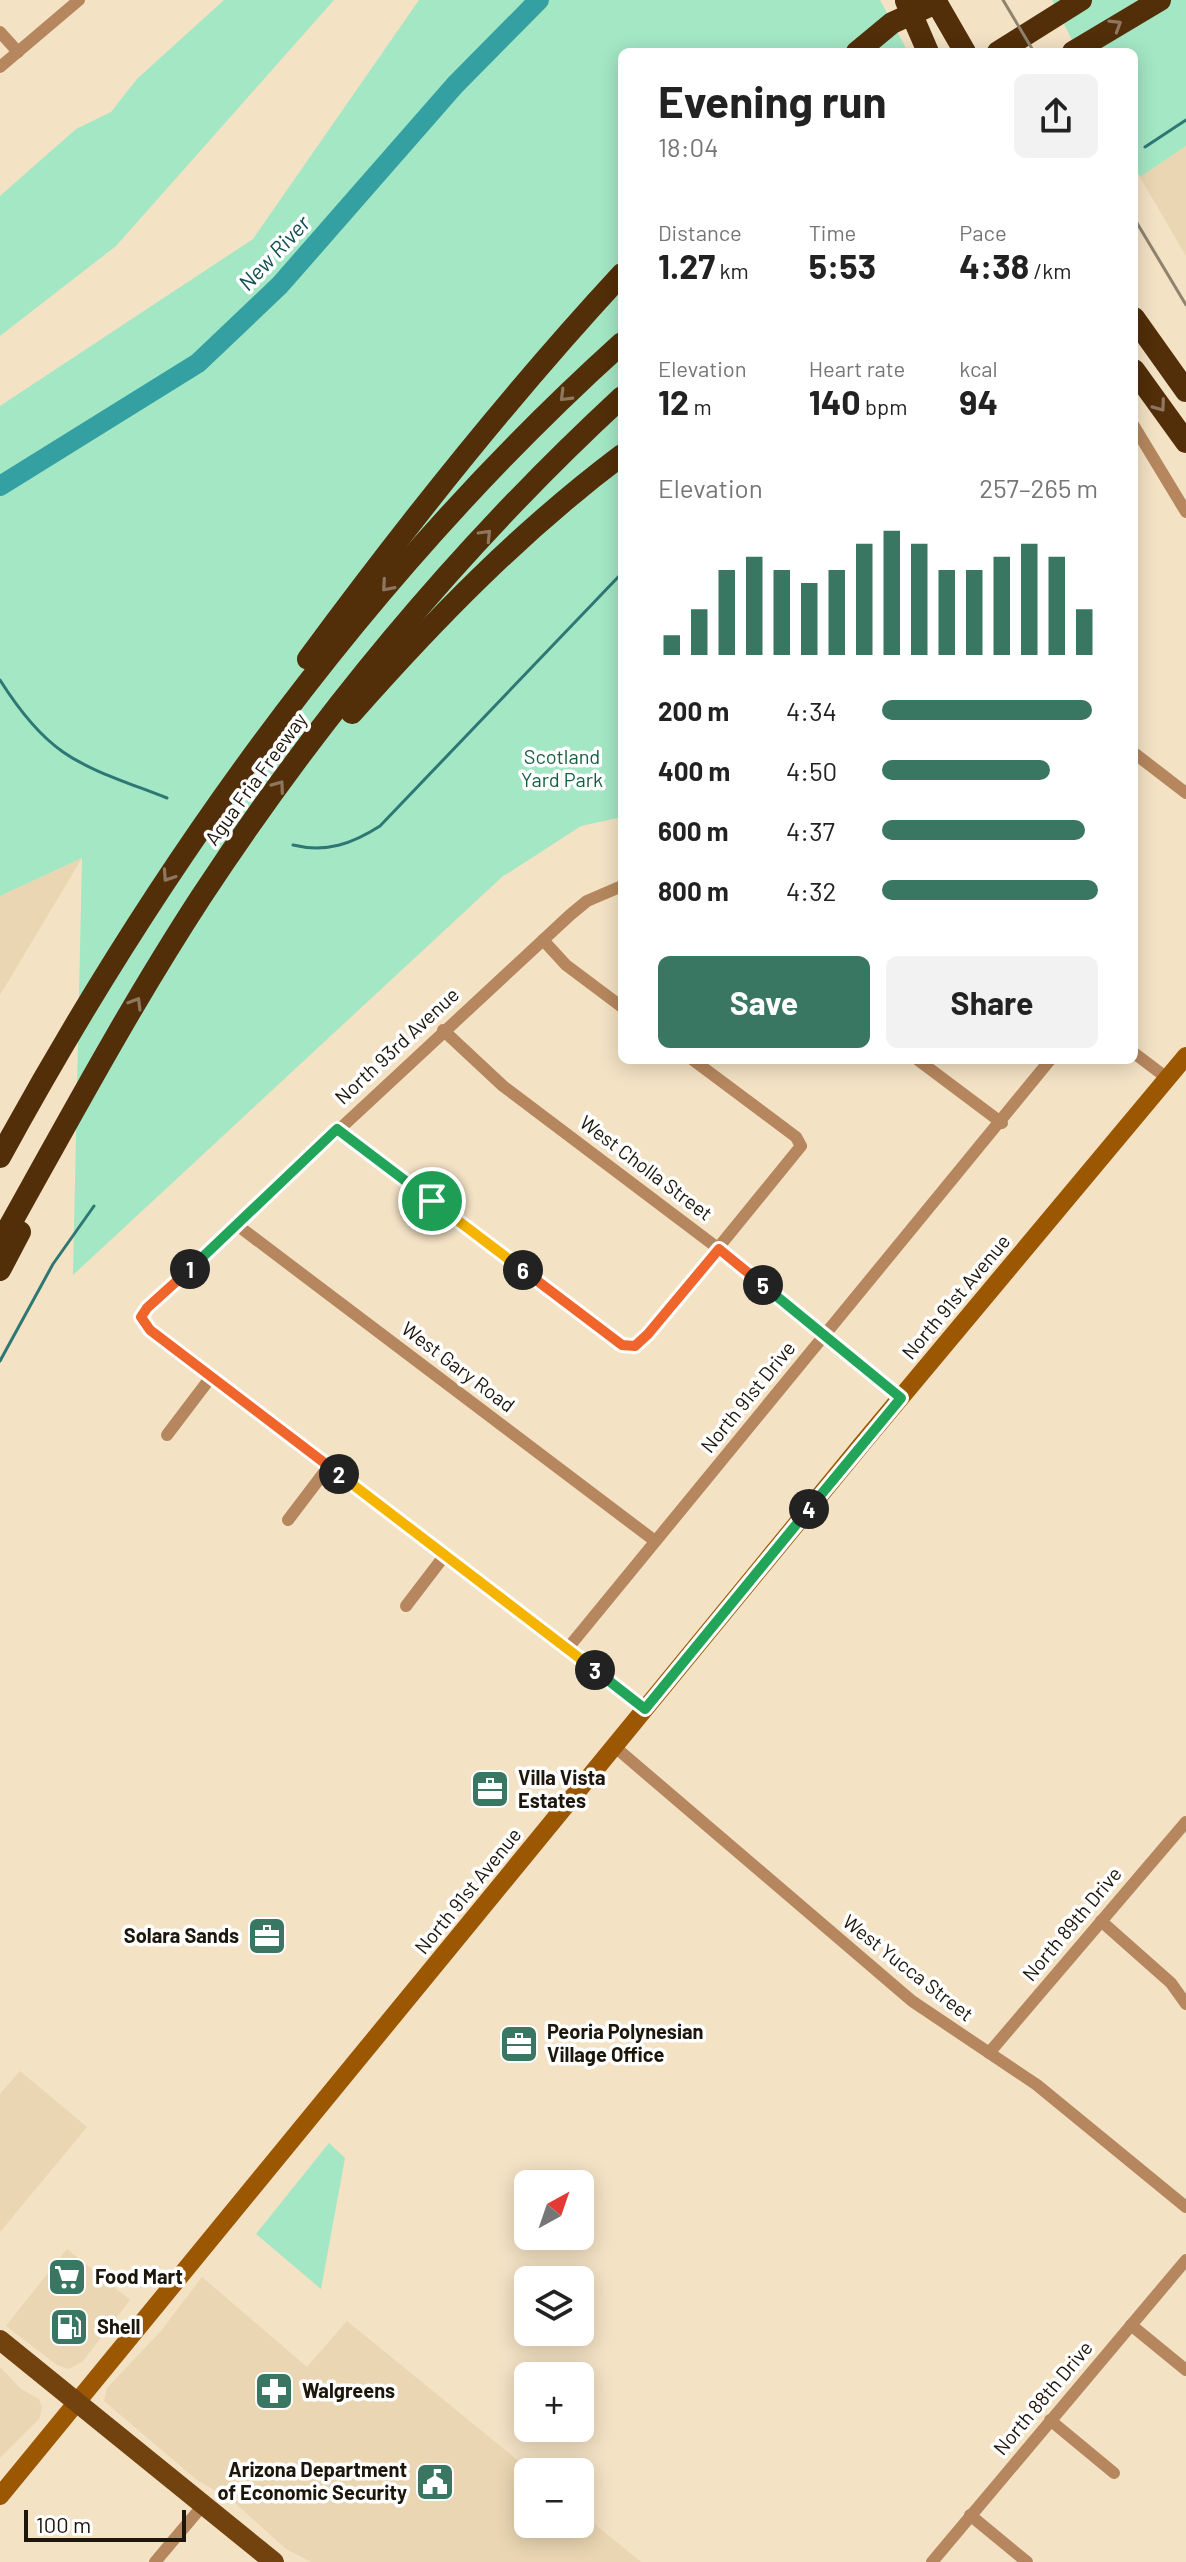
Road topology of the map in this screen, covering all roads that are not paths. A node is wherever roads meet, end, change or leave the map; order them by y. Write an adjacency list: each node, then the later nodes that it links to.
1 (79, 0): 12 (street)
2 (1081, 0): 10 (highway)
3 (1160, 0): 11 (highway, one-way to 3)
4 (936, 1): 5 (highway); 9 (highway)
5 (908, 7): 7 (highway); 8 (highway)
6 (0, 32): 12 (street)
7 (862, 48)
8 (926, 48)
9 (962, 48)
10 (1004, 48)
11 (1080, 48)
12 (18, 52): 13 (street)
13 (0, 67)
14 (618, 278): 24 (highway)
15 (1138, 324): 18 (highway)
16 (618, 347): 24 (highway, Agua Fria Freeway, one-way to 24)
17 (1138, 376): 21 (highway, one-way to 21)
18 (1186, 391)
19 (618, 401): 25 (highway, Agua Fria Freeway, one-way to 19)
20 (1138, 433): 23 (street)
21 (1186, 442)
22 (618, 458): 25 (highway)
23 (1186, 512)
24 (279, 722): 31 (highway, Agua Fria Freeway, one-way to 31)
25 (309, 744): 33 (highway, Agua Fria Freeway, one-way to 25)
26 (1138, 756): 27 (street)
27 (1186, 793)
28 (618, 888): 29 (street, North 93rd Avenue)
29 (543, 940): 30 (street); 32 (street, North 93rd Avenue)
30 (618, 1004)
31 (69, 1030): 42 (highway); 43 (highway, Agua Fria Freeway)
32 (443, 1030): 41 (street, North 93rd Avenue); 46 (street, West Cholla Street)
33 (107, 1052): 45 (highway, Agua Fria Freeway); 47 (highway)
34 (1138, 1056): 39 (street)
35 (1186, 1056): 39 (main road, North 91st Avenue)
36 (698, 1064): 46 (street)
37 (923, 1064): 40 (street)
38 (1047, 1064): 40 (street, North 91st Drive)
39 (1167, 1078): 50 (main road, North 91st Avenue)
40 (1002, 1123): 48 (street, North 91st Drive)
41 (337, 1129): 44 (street, North 93rd Avenue); 46 (street)
42 (0, 1138)
43 (0, 1157)
44 (237, 1225): 49 (street, North 93rd Avenue); 54 (street, West Gary Road)
45 (0, 1243)
46 (719, 1249): 48 (street, West Cholla Street)
47 (0, 1270)
48 (824, 1335): 50 (street, West Cholla Street); 54 (street, North 91st Drive)
49 (211, 1377): 51 (street); 52 (street)
50 (901, 1398): 58 (main road, North 91st Avenue)
51 (167, 1435)
52 (329, 1466): 53 (street); 55 (street)
53 (288, 1520)
54 (655, 1541): 57 (street, North 91st Drive)
55 (445, 1555): 56 (street); 57 (street)
56 (406, 1606)
57 (568, 1648): 58 (street)
58 (645, 1709): 59 (main road, North 91st Avenue)
59 (615, 1747): 63 (street, West Yucca Street); 69 (main road, North 91st Avenue)
60 (1186, 1822): 61 (street, North 89th Drive)
61 (1101, 1921): 62 (street); 63 (street, North 89th Drive)
62 (1186, 2004)
63 (989, 2053): 64 (street, West Yucca Street)
64 (1186, 2207)
65 (1186, 2260): 66 (street, North 88th Drive)
66 (1131, 2325): 68 (street); 70 (street, North 88th Drive)
67 (0, 2340): 69 (main road)
68 (1186, 2370)
69 (77, 2402): 72 (main road, North 91st Avenue); 73 (main road)
70 (1050, 2420): 71 (street); 74 (street, North 88th Drive)
71 (1114, 2473)
72 (0, 2496)
73 (204, 2504): 75 (street); 76 (main road)
74 (970, 2515): 77 (street, North 88th Drive); 78 (street)
75 (155, 2562)
76 (274, 2562)
77 (932, 2562)
78 (1027, 2562)

